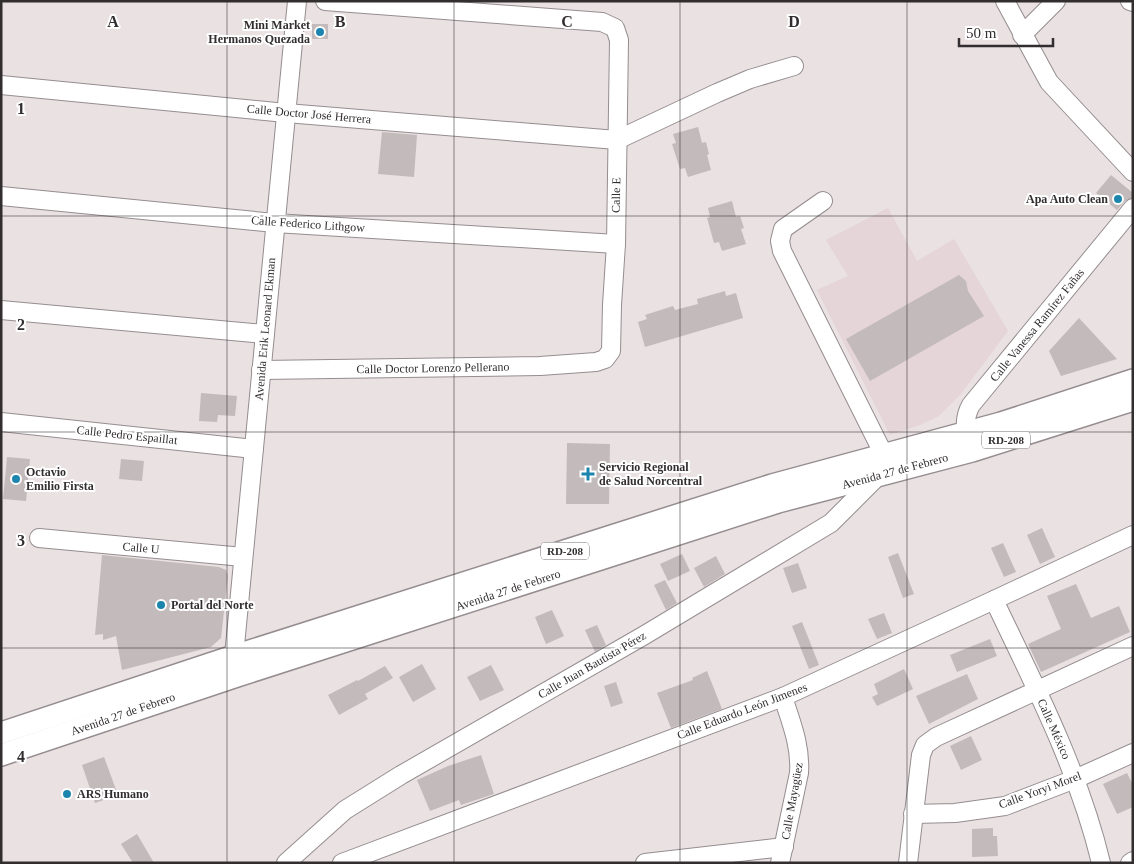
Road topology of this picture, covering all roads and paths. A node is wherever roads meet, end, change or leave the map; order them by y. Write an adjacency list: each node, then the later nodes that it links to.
1 (297, 1): 8 (street, Avenida Erik Leonard Ekman)
2 (325, 1): 9 (street, Calle E)
3 (1005, 1): 5 (street)
4 (1056, 1): 5 (street)
5 (1022, 35): 10 (street)
6 (794, 66): 9 (street)
7 (1, 85): 8 (street, Calle Doctor José Herrera)
8 (286, 113): 9 (street, Calle Doctor José Herrera); 14 (street, Avenida Erik Leonard Ekman)
9 (617, 140): 15 (street, Calle E)
10 (1133, 172)
11 (1, 196): 14 (street, Calle Federico Lithgow)
12 (823, 201): 25 (street)
13 (1133, 208): 23 (street, Calle Vanessa Ramírez Fañas)
14 (275, 223): 15 (street, Calle Federico Lithgow); 17 (street, Avenida Erik Leonard Ekman)
15 (616, 244): 18 (street, Calle E)
16 (1, 310): 17 (street)
17 (265, 334): 19 (street, Avenida Erik Leonard Ekman)
18 (605, 359): 19 (street, Calle Doctor Lorenzo Pellerano)
19 (261, 370): 24 (street, Avenida Erik Leonard Ekman)
20 (1133, 380): 23 (main road, Avenida 27 de Febrero / RD-208)
21 (1133, 400): 23 (main road, Avenida 27 de Febrero / RD-208)
22 (1, 422): 24 (street, Calle Pedro Espaillat)
23 (969, 442): 25 (main road, Avenida 27 de Febrero / RD-208); 26 (main road, Avenida 27 de Febrero / RD-208)
24 (254, 449): 29 (street, Avenida Erik Leonard Ekman)
25 (884, 455): 26 (street); 32 (main road, Avenida 27 de Febrero / RD-208)
26 (878, 477): 32 (main road, Avenida 27 de Febrero / RD-208); 41 (street, Calle Juan Bautista Pérez)
27 (1133, 535): 30 (street, Calle Eduardo León Jimenes)
28 (39, 538): 29 (street, Calle U)
29 (243, 557): 32 (street, Avenida Erik Leonard Ekman)
30 (994, 600): 33 (street, Calle México); 34 (street, Calle Eduardo León Jimenes)
31 (1133, 646): 33 (street)
32 (236, 666): 35 (main road, Avenida 27 de Febrero / RD-208); 37 (main road, Avenida 27 de Febrero / RD-208)
33 (1037, 690): 38 (street, Calle México); 39 (street)
34 (783, 697): 40 (street, Calle Mayagüez); 42 (street, Calle Eduardo León Jimenes)
35 (1, 733)
36 (1133, 753): 38 (street, Calle Yoryi Morel)
37 (1, 755)
38 (1075, 778): 39 (street, Calle Yoryi Morel); 45 (street, Calle México)
39 (913, 814): 44 (street)
40 (782, 855): 43 (street, Calle Mayagüez)
41 (286, 863)
42 (342, 863)
43 (645, 863)
44 (908, 863)
45 (1101, 863)

